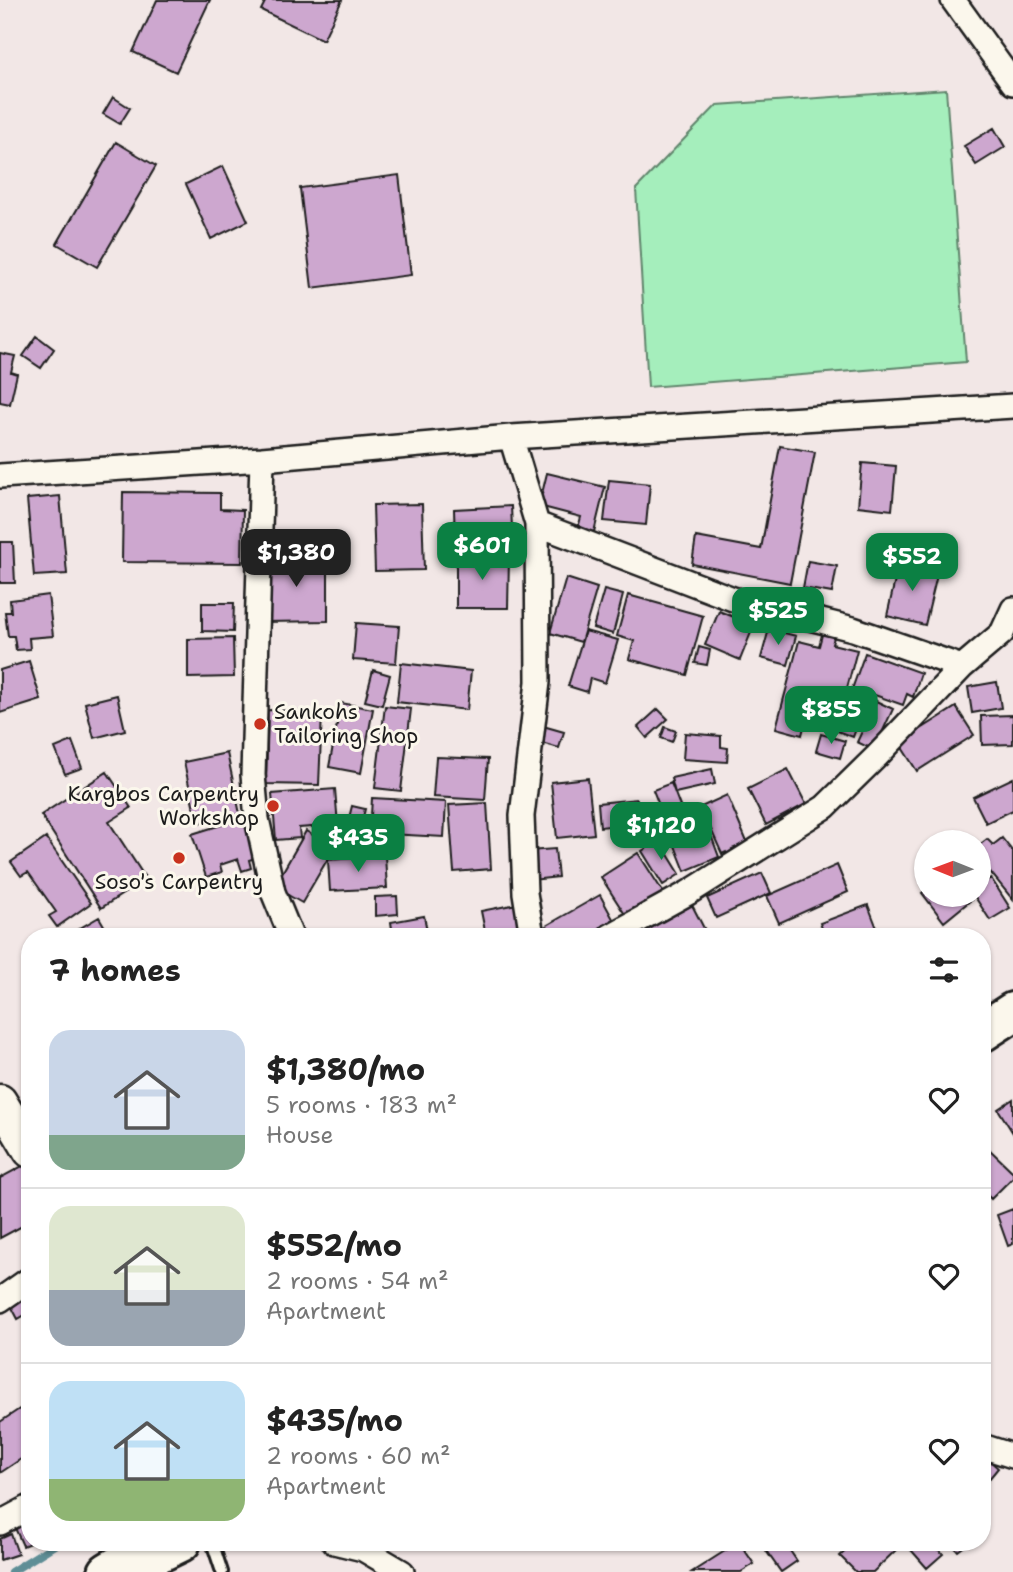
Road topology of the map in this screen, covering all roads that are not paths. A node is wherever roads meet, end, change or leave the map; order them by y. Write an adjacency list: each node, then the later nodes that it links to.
1 (953, 0): 2 (street)
2 (1013, 83)
3 (1013, 406): 4 (street)
4 (510, 438): 5 (street); 7 (street)
5 (262, 459): 6 (street); 10 (street)
6 (0, 476)
7 (537, 524): 9 (street); 11 (street)
8 (1013, 609): 9 (street)
9 (962, 667): 12 (street)
10 (288, 928)
11 (531, 928)
12 (625, 928)
13 (1013, 1012): 14 (highway)
14 (991, 1026)
15 (0, 1101): 16 (main road)
16 (21, 1137)
17 (21, 1285): 18 (street)
18 (0, 1300)
19 (991, 1449): 20 (street)
20 (1013, 1456)
21 (21, 1512): 22 (street)
22 (0, 1524)
23 (162, 1551): 26 (highway)
24 (215, 1551): 27 (lane)
25 (377, 1551): 28 (street)
26 (120, 1560)
27 (222, 1572)
28 (402, 1572)

